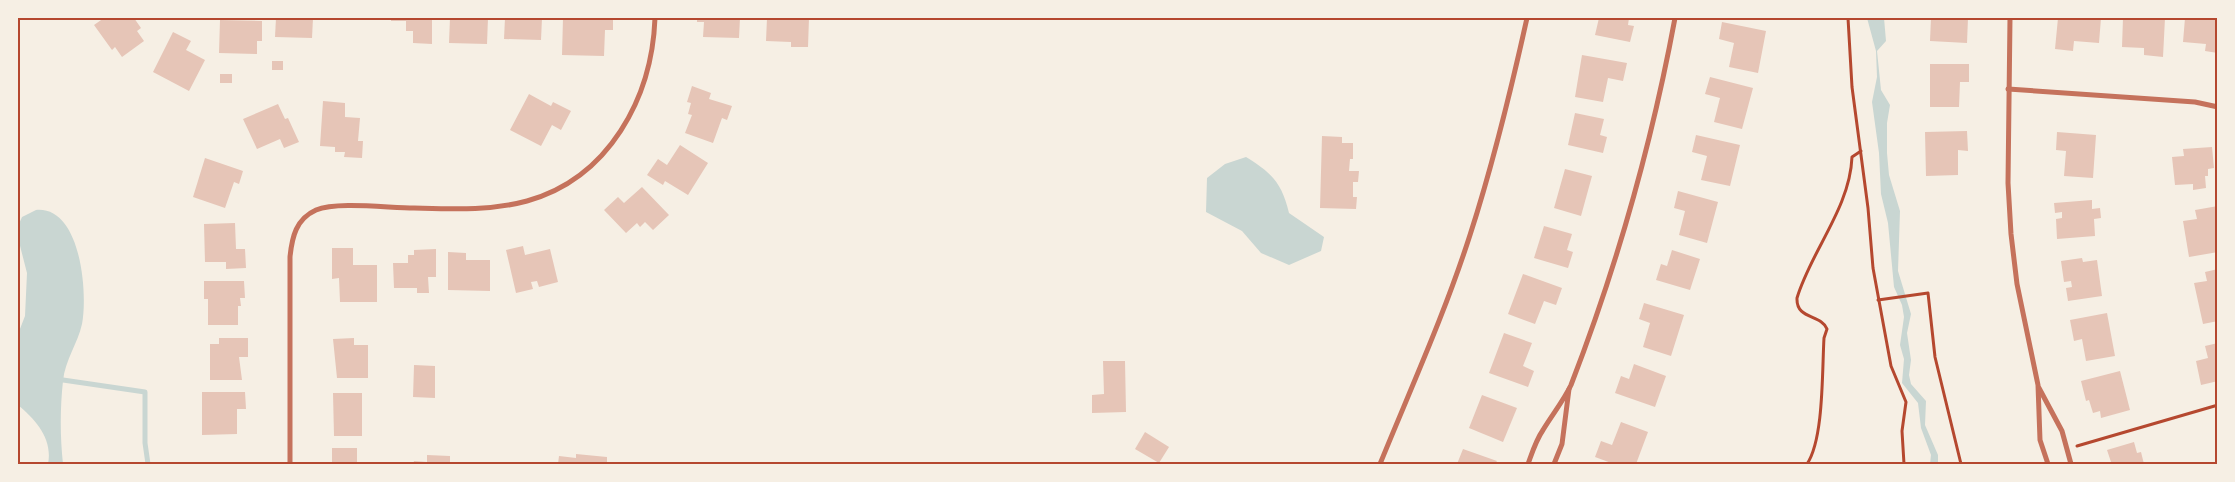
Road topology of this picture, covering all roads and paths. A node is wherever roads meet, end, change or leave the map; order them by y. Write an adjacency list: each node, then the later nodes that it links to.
1 (655, 18): 14 (street)
2 (1527, 18): 15 (street)
3 (1675, 18): 11 (street)
4 (1848, 18): 8 (path)
5 (2010, 18): 6 (street)
6 (2008, 89): 7 (street); 10 (street)
7 (2218, 107)
8 (1861, 152): 9 (path); 18 (path)
9 (1878, 300): 19 (path); 20 (path)
10 (2038, 385): 21 (street); 22 (street)
11 (1570, 388): 16 (street); 17 (street)
12 (2218, 405): 13 (path)
13 (2077, 446)
14 (290, 464)
15 (1380, 464)
16 (1528, 464)
17 (1554, 464)
18 (1807, 464)
19 (1904, 464)
20 (1961, 464)
21 (2048, 464)
22 (2071, 464)

